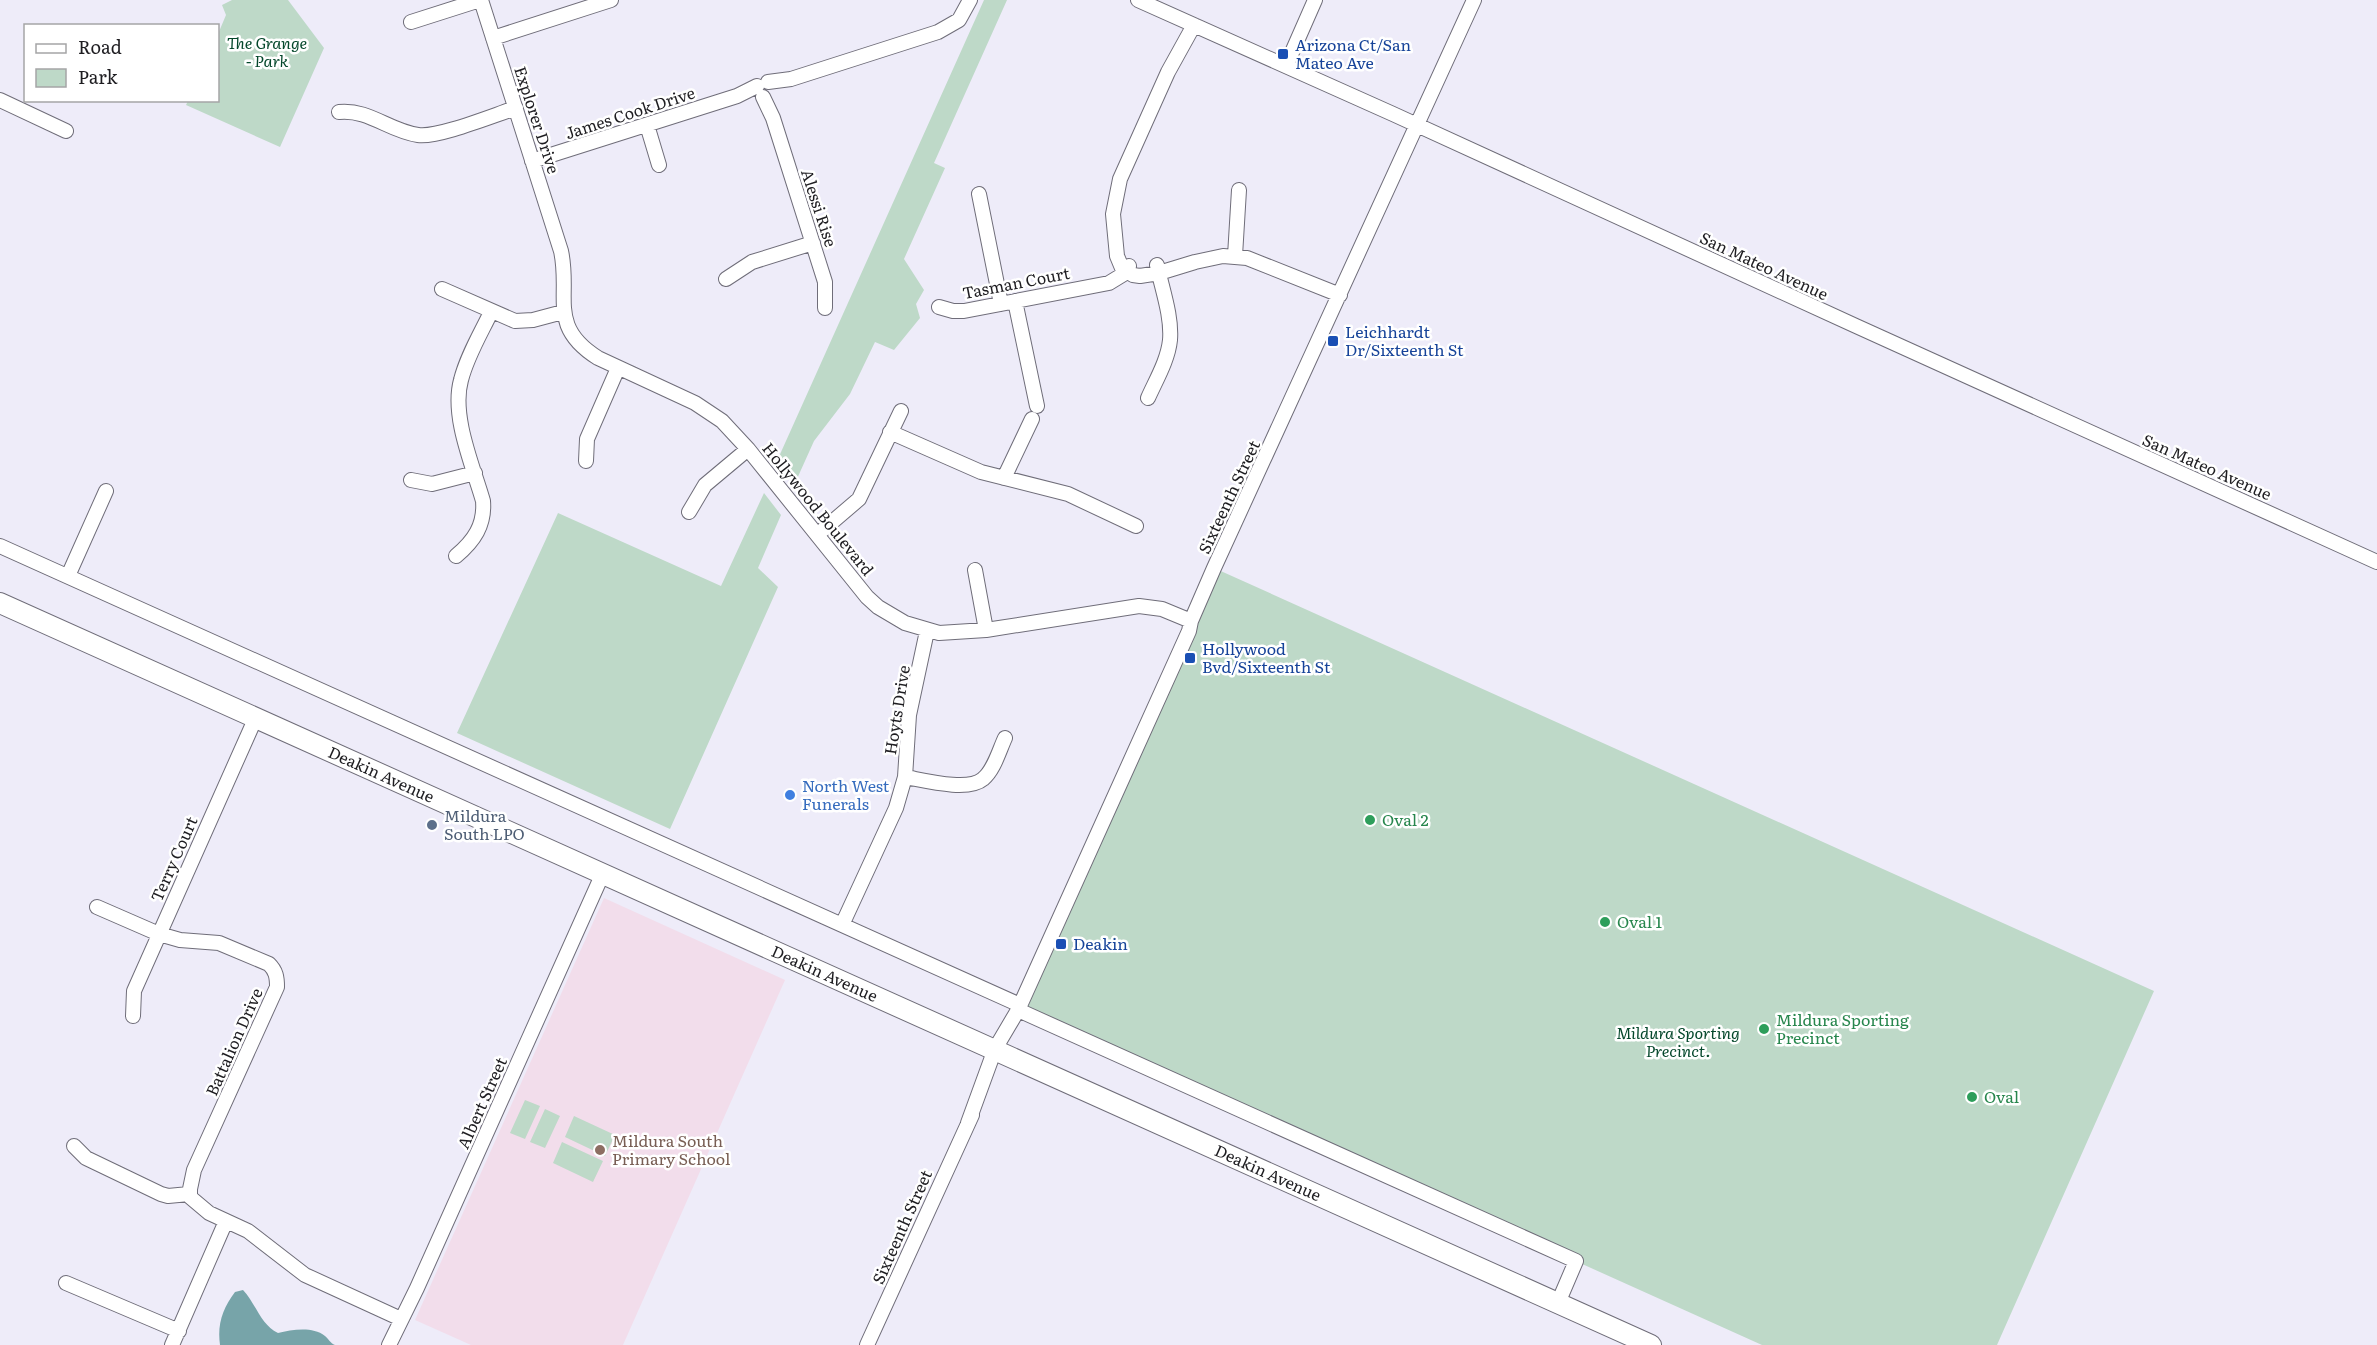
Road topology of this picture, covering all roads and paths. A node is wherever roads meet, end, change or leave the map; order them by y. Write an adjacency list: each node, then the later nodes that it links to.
1 (481, 0): 7 (street); 9 (street, Explorer Drive)
2 (611, 0): 9 (street)
3 (970, 0): 11 (street, James Cook Drive)
4 (1138, 0): 8 (street, San Mateo Avenue)
5 (1315, 0): 10 (street)
6 (1474, 0): 16 (street, Sixteenth Street)
7 (411, 22)
8 (1190, 23): 10 (street, San Mateo Avenue); 25 (street)
9 (494, 38): 13 (street, Explorer Drive)
10 (1286, 66): 16 (street, San Mateo Avenue)
11 (764, 91): 15 (street, James Cook Drive); 22 (street, Alessi Rise)
12 (1, 104): 17 (street)
13 (516, 108): 14 (street); 18 (street, Explorer Drive)
14 (339, 112)
15 (647, 125): 18 (street, James Cook Drive); 19 (street)
16 (1418, 126): 29 (street, Sixteenth Street); 51 (street, San Mateo Avenue)
17 (66, 131)
18 (532, 161): 23 (street, Explorer Drive)
19 (659, 165)
20 (1239, 190): 24 (street)
21 (979, 194): 31 (street)
22 (813, 243): 27 (street); 33 (street, Alessi Rise)
23 (561, 251): 35 (street, Hollywood Boulevard)
24 (1235, 256): 26 (street, Tasman Court); 29 (street, Tasman Court)
25 (1126, 269): 26 (street, Tasman Court); 30 (street, Tasman Court)
26 (1158, 269): 37 (street)
27 (726, 279)
28 (442, 289): 34 (street)
29 (1338, 298): 55 (street, Sixteenth Street)
30 (1015, 301): 31 (street, Tasman Court); 43 (street)
31 (1001, 304): 32 (street, Tasman Court)
32 (939, 307)
33 (825, 308)
34 (491, 312): 35 (street); 42 (street)
35 (563, 312): 36 (street, Hollywood Boulevard)
36 (618, 368): 40 (street, Hollywood Boulevard); 41 (street)
37 (1148, 398)
38 (901, 411): 39 (street)
39 (890, 432): 43 (street); 48 (street)
40 (748, 449): 46 (street); 48 (street, Hollywood Boulevard)
41 (586, 460)
42 (475, 473): 44 (street); 50 (street)
43 (1004, 478): 47 (street)
44 (411, 480)
45 (106, 491): 53 (street)
46 (689, 512)
47 (1136, 526)
48 (817, 535): 57 (street, Hollywood Boulevard)
49 (0, 546): 53 (street)
50 (456, 556)
51 (2377, 562)
52 (975, 570): 56 (street)
53 (68, 576): 63 (street)
54 (0, 603): 58 (highway, Deakin Avenue)
55 (1190, 626): 56 (street, Hollywood Boulevard); 65 (street, Sixteenth Street)
56 (987, 630): 57 (street, Hollywood Boulevard)
57 (927, 631): 60 (street, Hoyts Drive)
58 (256, 717): 61 (highway, Deakin Avenue); 64 (street, Terry Court)
59 (1005, 738): 60 (street)
60 (905, 777): 63 (street, Hoyts Drive)
61 (603, 873): 67 (highway, Deakin Avenue); 73 (street, Albert Street)
62 (97, 907): 64 (street, Battalion Drive)
63 (842, 925): 65 (street)
64 (159, 934): 66 (street, Terry Court); 69 (street, Battalion Drive)
65 (1019, 1008): 67 (street, Sixteenth Street); 72 (street)
66 (133, 1016)
67 (1000, 1052): 72 (highway, Deakin Avenue); 78 (street, Sixteenth Street)
68 (74, 1146): 69 (street)
69 (186, 1194): 70 (street)
70 (226, 1221): 73 (street); 74 (street)
71 (66, 1283): 74 (street)
72 (1558, 1303): 75 (highway, Deakin Avenue)
73 (401, 1319): 77 (street, Albert Street)
74 (179, 1331): 76 (street)
75 (1627, 1340): 79 (highway, Deakin Avenue)
76 (172, 1345)
77 (389, 1345)
78 (867, 1345)
79 (1651, 1345)

